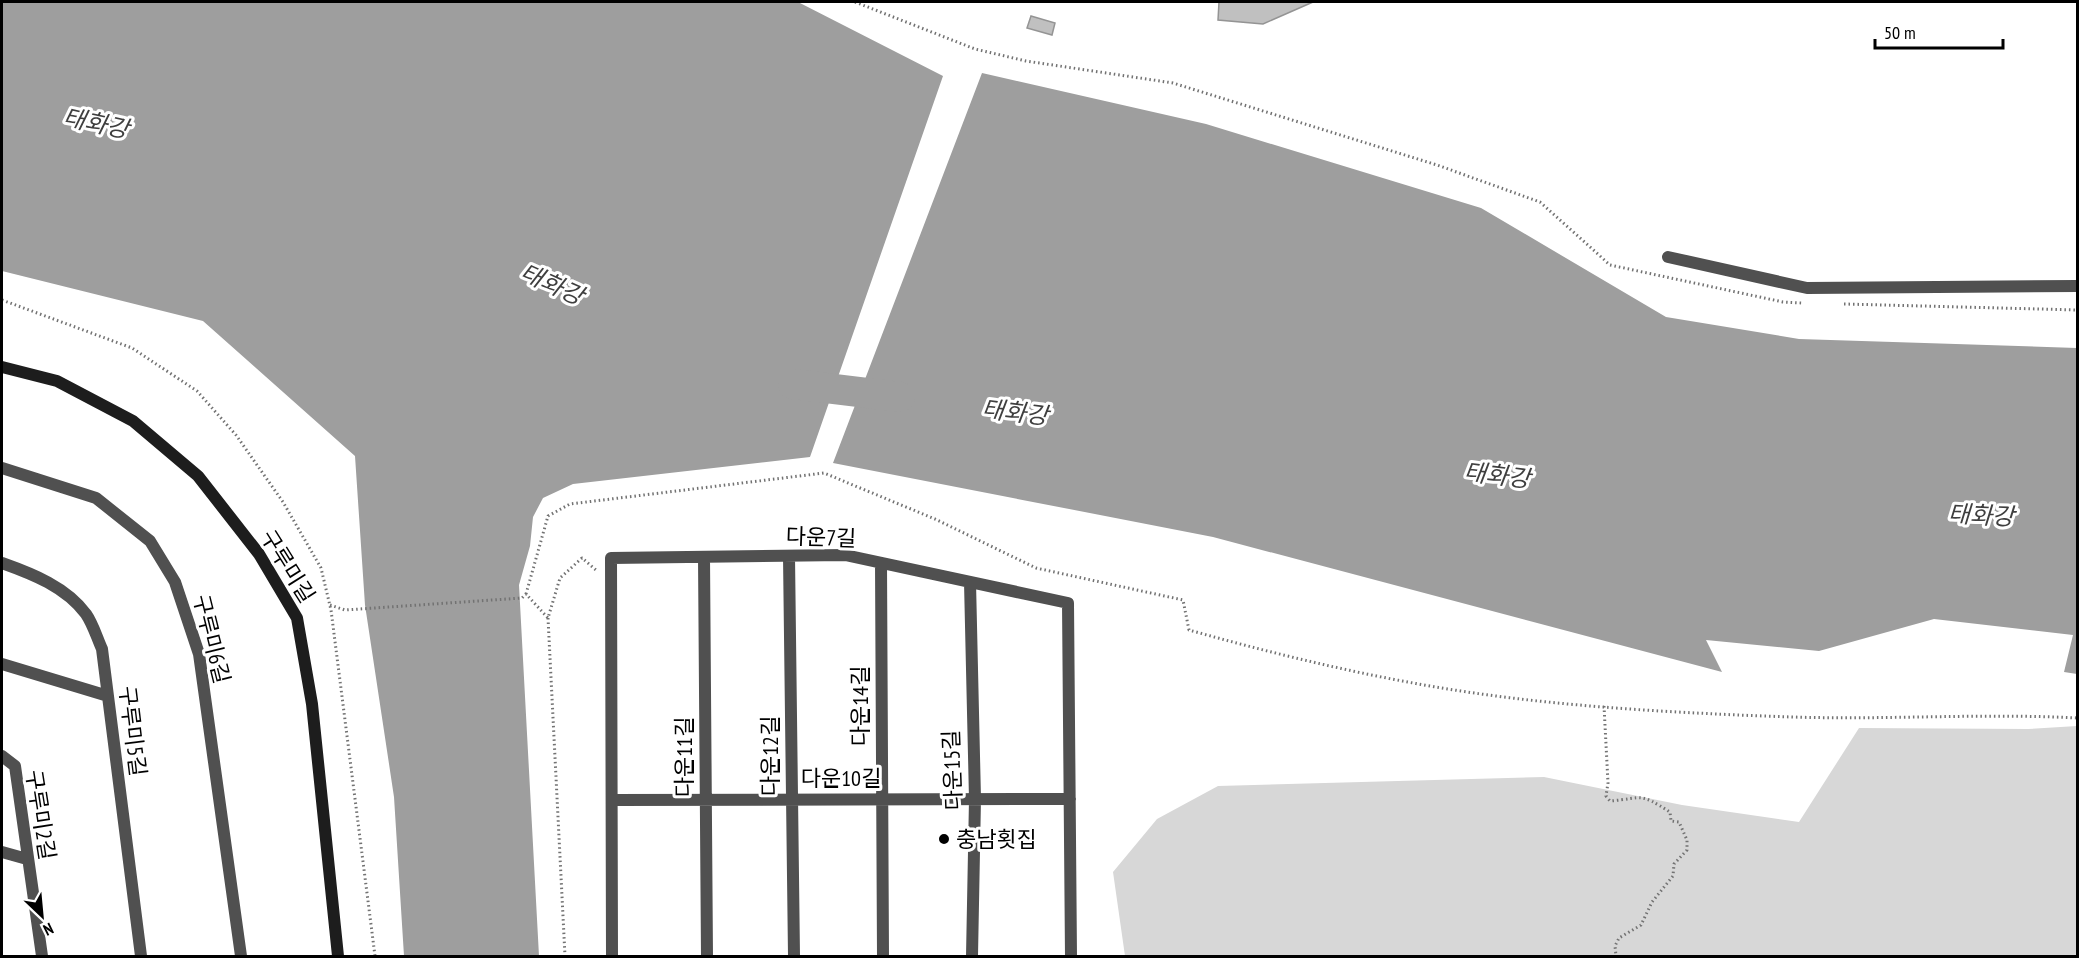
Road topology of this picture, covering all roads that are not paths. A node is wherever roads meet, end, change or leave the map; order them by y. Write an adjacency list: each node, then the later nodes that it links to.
1 (1668, 257): 2 (street)
2 (2078, 286)
3 (2, 367): 24 (street, 구루미길)
4 (2, 468): 23 (street, 구루미6길)
5 (789, 556): 6 (street, 다운7길); 8 (street, 다운7길); 14 (street, 다운12길)
6 (704, 557): 13 (street, 다운11길); 18 (street, 다운7길)
7 (2, 563): 11 (street, 구루미5길)
8 (881, 563): 9 (street, 다운7길); 15 (street, 다운14길)
9 (970, 582): 16 (street, 다운15길); 17 (street, 다운7길)
10 (2, 664): 11 (street)
11 (108, 696): 22 (street, 구루미5길)
12 (2, 756): 20 (street, 구루미2길)
13 (706, 799): 14 (street, 다운10길); 18 (street, 다운10길); 26 (street, 다운11길)
14 (791, 799): 15 (street, 다운10길); 27 (street, 다운12길)
15 (882, 799): 16 (street, 다운10길); 28 (street, 다운14길)
16 (975, 799): 17 (street, 다운10길); 29 (street, 다운15길)
17 (1070, 799): 30 (street, 다운7길)
18 (612, 800): 25 (street, 다운7길)
19 (2, 852): 20 (street)
20 (27, 859): 21 (street, 구루미2길)
21 (42, 957)
22 (141, 957)
23 (241, 957)
24 (338, 957)
25 (612, 957)
26 (707, 957)
27 (794, 957)
28 (883, 957)
29 (972, 957)
30 (1071, 957)

